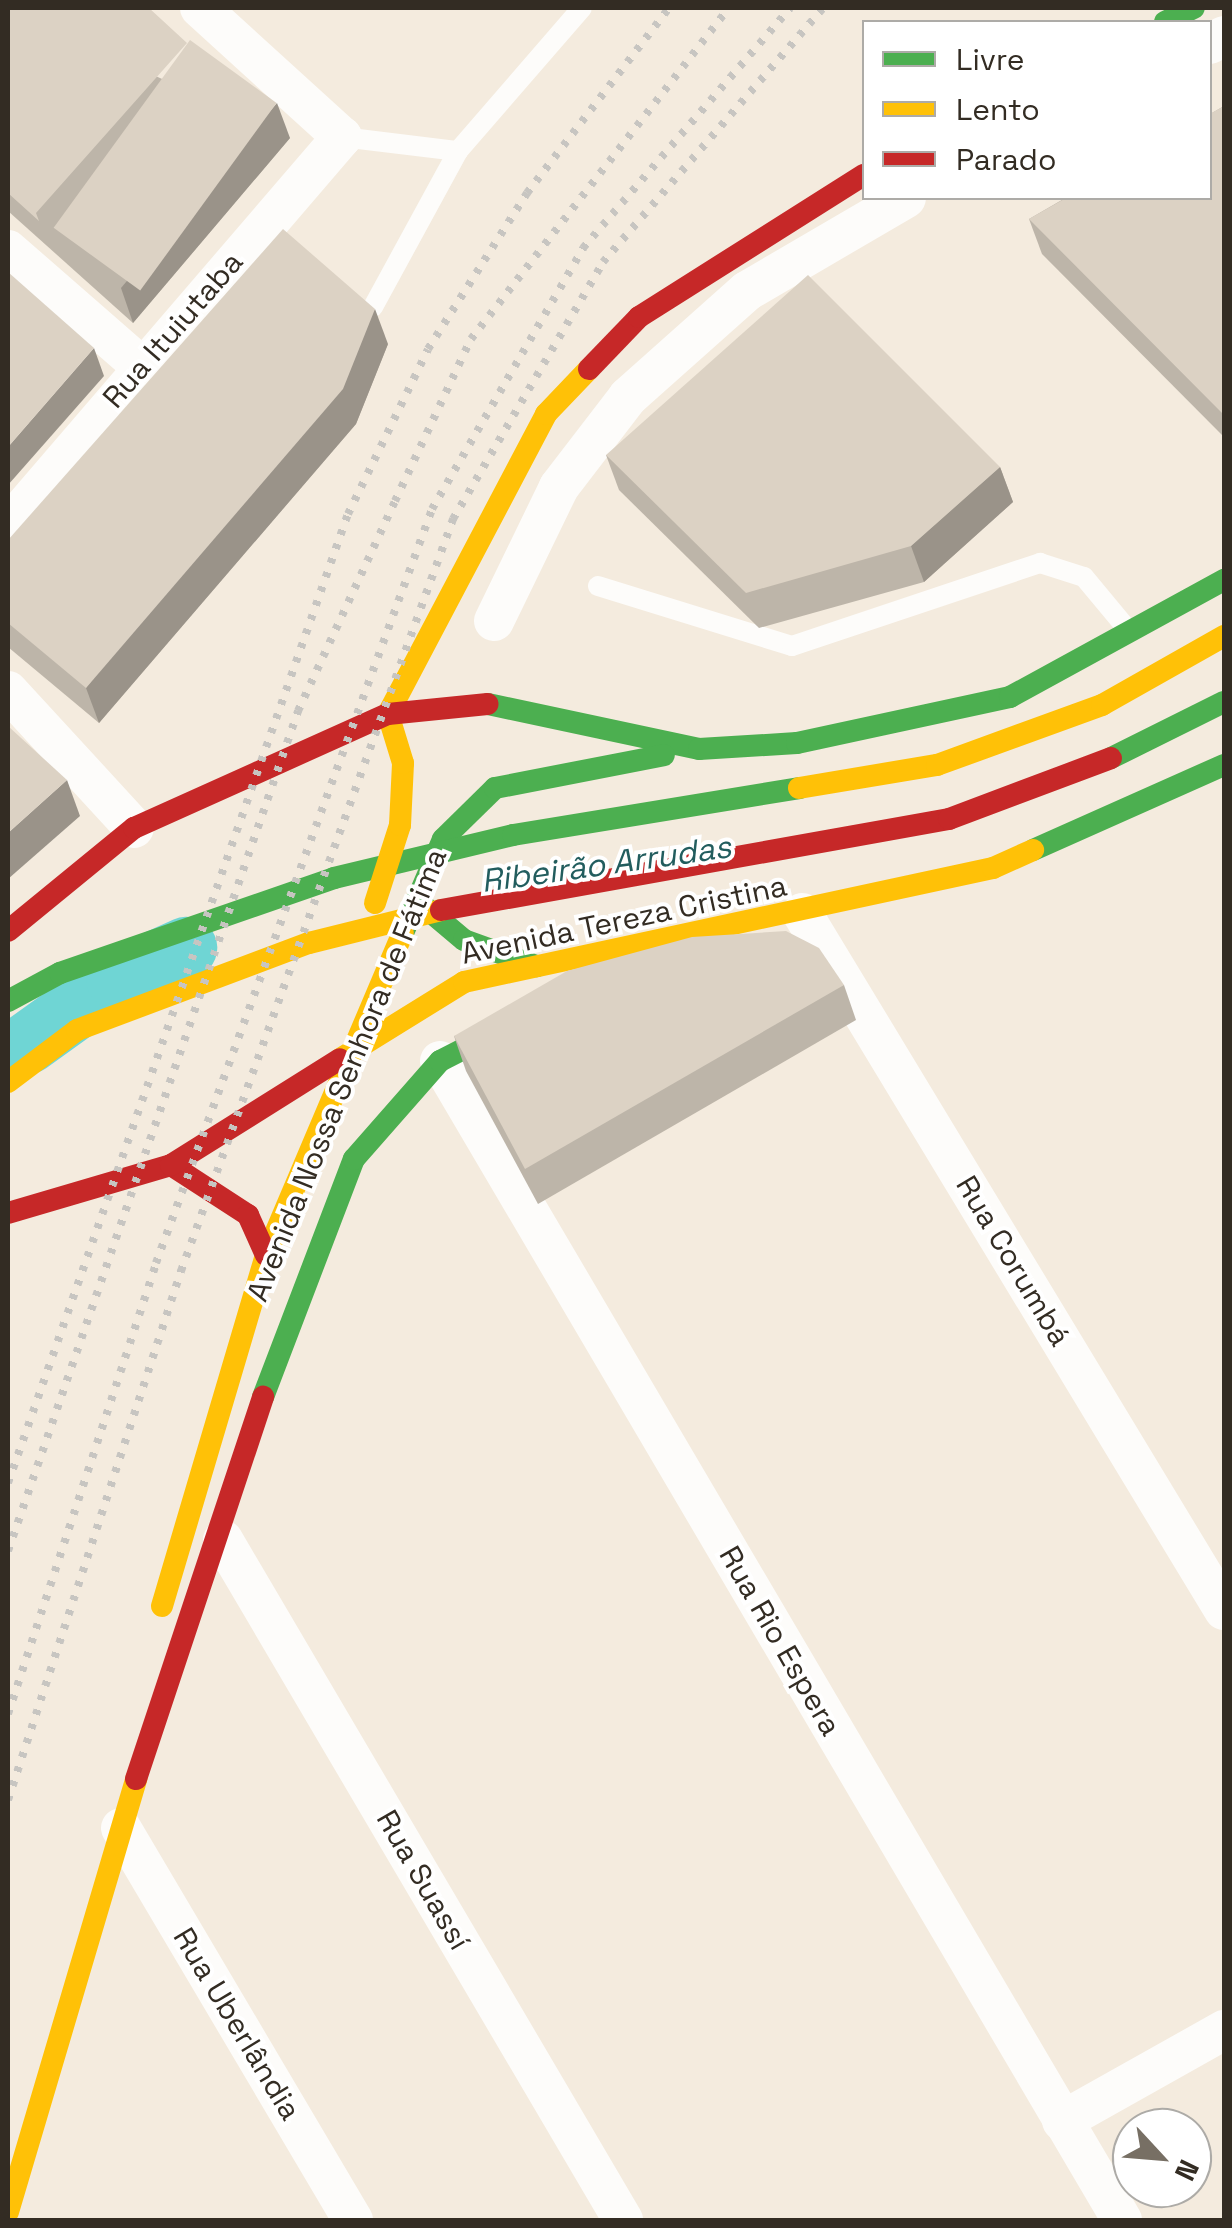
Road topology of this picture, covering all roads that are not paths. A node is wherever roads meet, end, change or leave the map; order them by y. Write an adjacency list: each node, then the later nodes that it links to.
1 (200, 8): 5 (street)
2 (582, 8): 6 (lane)
3 (1194, 8): 4 (main road)
4 (1169, 20)
5 (342, 138): 6 (lane); 11 (street, Rua Ituiutaba)
6 (458, 151): 10 (lane)
7 (862, 176): 20 (main road)
8 (903, 200): 15 (street)
9 (8, 250): 11 (street)
10 (373, 307)
11 (140, 366): 12 (street, Rua Ituiutaba)
12 (8, 526)
13 (1224, 580): 16 (main road)
14 (598, 586): 16 (lane)
15 (494, 621)
16 (1131, 634): 21 (main road)
17 (1224, 636): 31 (main road)
18 (8, 692): 23 (street)
19 (1224, 702): 36 (main road, Avenida Tereza Cristina)
20 (388, 714): 21 (main road); 23 (main road); 28 (main road)
21 (699, 750): 24 (main road, Avenida Nossa Senhora de Fátima)
22 (1224, 765): 25 (main road, Avenida Tereza Cristina)
23 (134, 828): 26 (main road)
24 (420, 903): 29 (main road); 34 (main road, Avenida Nossa Senhora de Fátima)
25 (802, 913): 27 (main road, Avenida Tereza Cristina); 42 (street, Rua Corumbá)
26 (8, 931)
27 (688, 936): 29 (main road, Avenida Tereza Cristina); 30 (main road)
28 (359, 951)
29 (536, 966): 34 (main road, Avenida Tereza Cristina)
30 (581, 989)
31 (8, 1001)
32 (546, 1007): 35 (main road, Avenida Nossa Senhora de Fátima)
33 (326, 1034): 37 (main road)
34 (357, 1046): 37 (main road, Avenida Tereza Cristina); 40 (main road, Avenida Nossa Senhora de Fátima)
35 (440, 1061): 41 (main road, Avenida Nossa Senhora de Fátima); 47 (street, Rua Rio Espera)
36 (8, 1082)
37 (290, 1098): 38 (main road, Avenida Tereza Cristina)
38 (171, 1165): 39 (main road, Avenida Tereza Cristina); 40 (main road)
39 (8, 1213)
40 (266, 1255): 44 (main road, Avenida Nossa Senhora de Fátima)
41 (222, 1540): 44 (main road, Avenida Nossa Senhora de Fátima); 50 (street, Rua Suassí)
42 (1211, 1558): 43 (street, Rua Corumbá)
43 (1224, 1610)
44 (142, 1758): 45 (main road, Avenida Nossa Senhora de Fátima)
45 (122, 1828): 48 (main road, Avenida Nossa Senhora de Fátima); 49 (street, Rua Uberlândia)
46 (1224, 2030): 47 (street)
47 (1062, 2121): 51 (street, Rua Rio Espera)
48 (8, 2212)
49 (353, 2220)
50 (623, 2220)
51 (1122, 2220)

